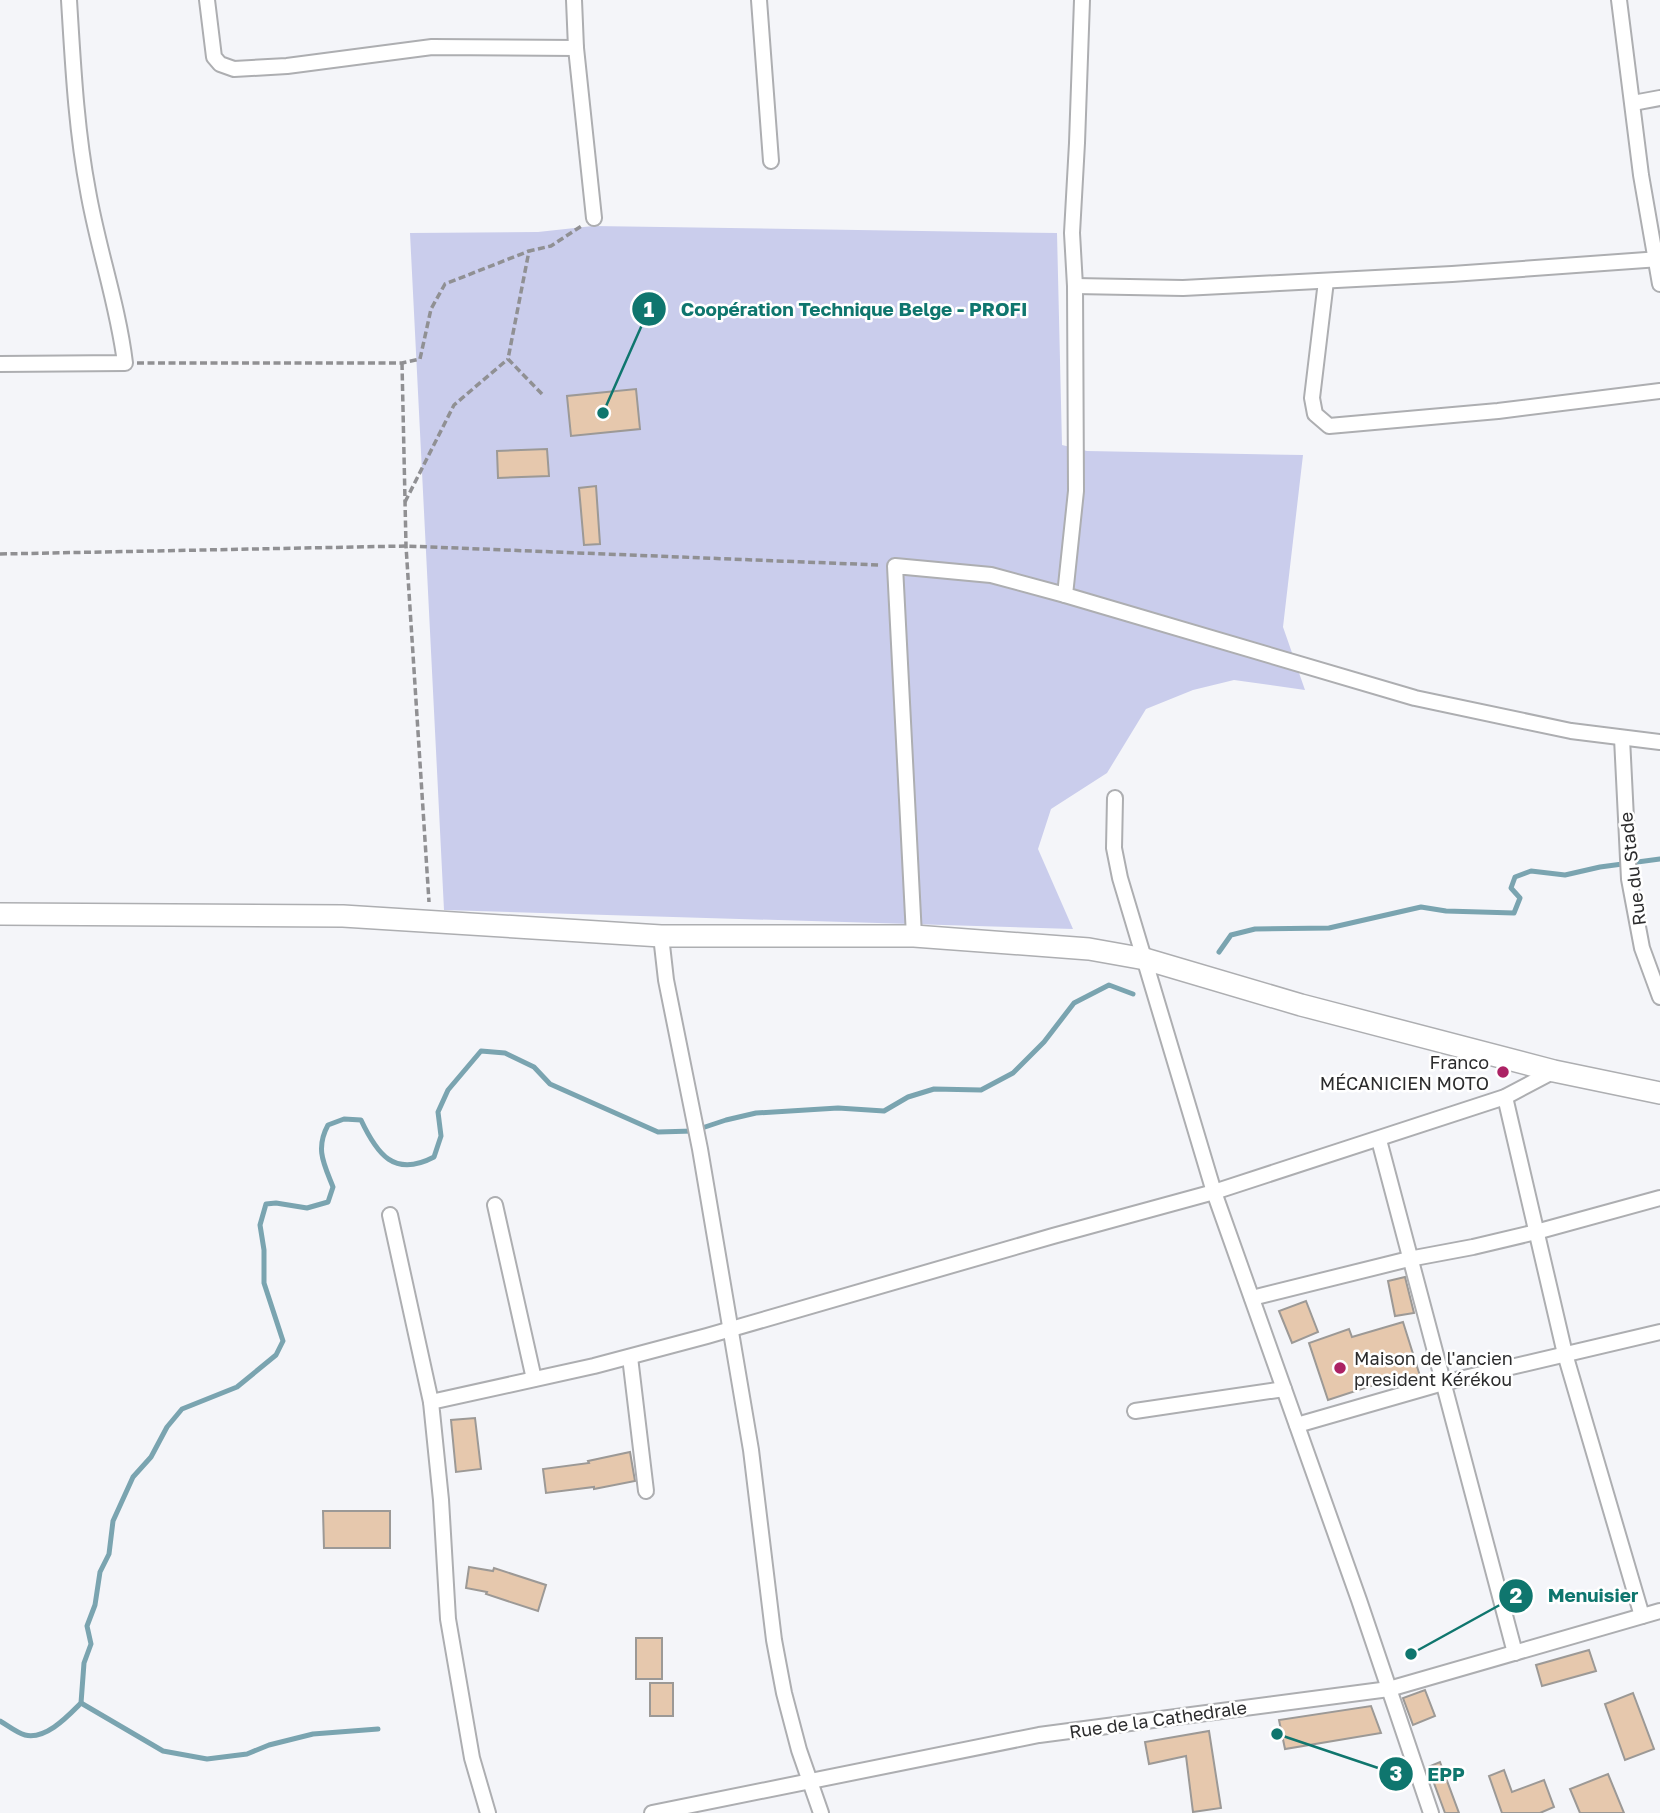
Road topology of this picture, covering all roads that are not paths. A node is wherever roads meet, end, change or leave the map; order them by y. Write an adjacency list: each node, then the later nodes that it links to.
1 (69, 0): 16 (street)
2 (207, 0): 7 (street)
3 (574, 0): 7 (street)
4 (759, 0): 10 (street)
5 (1082, 0): 15 (street)
6 (1619, 0): 9 (street)
7 (576, 48): 11 (street)
8 (1660, 98): 9 (street)
9 (1633, 103): 12 (street)
10 (771, 161)
11 (594, 218)
12 (1658, 259): 13 (street); 14 (street)
13 (1326, 281): 15 (street); 17 (street)
14 (1660, 284)
15 (1075, 286): 18 (street)
16 (0, 364)
17 (1660, 391)
18 (1065, 595): 19 (street); 24 (street)
19 (1622, 738): 20 (street); 26 (street, Rue du Stade)
20 (1660, 742)
21 (1115, 798): 25 (street)
22 (0, 914): 23 (street)
23 (661, 936): 24 (street); 38 (street)
24 (914, 936): 25 (street)
25 (1145, 960): 27 (street); 31 (street)
26 (1660, 997)
27 (1554, 1071): 28 (street); 29 (street)
28 (1660, 1093)
29 (1505, 1097): 30 (street); 35 (street)
30 (1378, 1140): 31 (street); 36 (street)
31 (1214, 1192): 37 (street); 38 (street)
32 (1660, 1198): 35 (street)
33 (495, 1205): 42 (street)
34 (390, 1215): 45 (street)
35 (1536, 1232): 36 (street); 40 (street)
36 (1409, 1259): 37 (street); 43 (street)
37 (1252, 1298): 44 (street)
38 (730, 1330): 41 (street); 53 (street)
39 (1660, 1332): 40 (street)
40 (1565, 1354): 43 (street); 50 (street)
41 (630, 1357): 42 (street); 48 (street)
42 (534, 1379): 45 (street)
43 (1443, 1383): 47 (street); 51 (street)
44 (1284, 1389): 46 (street); 47 (street)
45 (431, 1402): 54 (street)
46 (1135, 1411)
47 (1297, 1425): 52 (street)
48 (646, 1491)
49 (1660, 1611): 50 (street, Rue de la Cathedrale)
50 (1642, 1616): 51 (street, Rue de la Cathedrale)
51 (1515, 1653): 52 (street, Rue de la Cathedrale)
52 (1389, 1689): 53 (street, Rue de la Cathedrale); 57 (street)
53 (808, 1780): 55 (street, Rue de la Cathedrale); 56 (street)
54 (488, 1813)
55 (652, 1813)
56 (821, 1813)
57 (1431, 1813)

